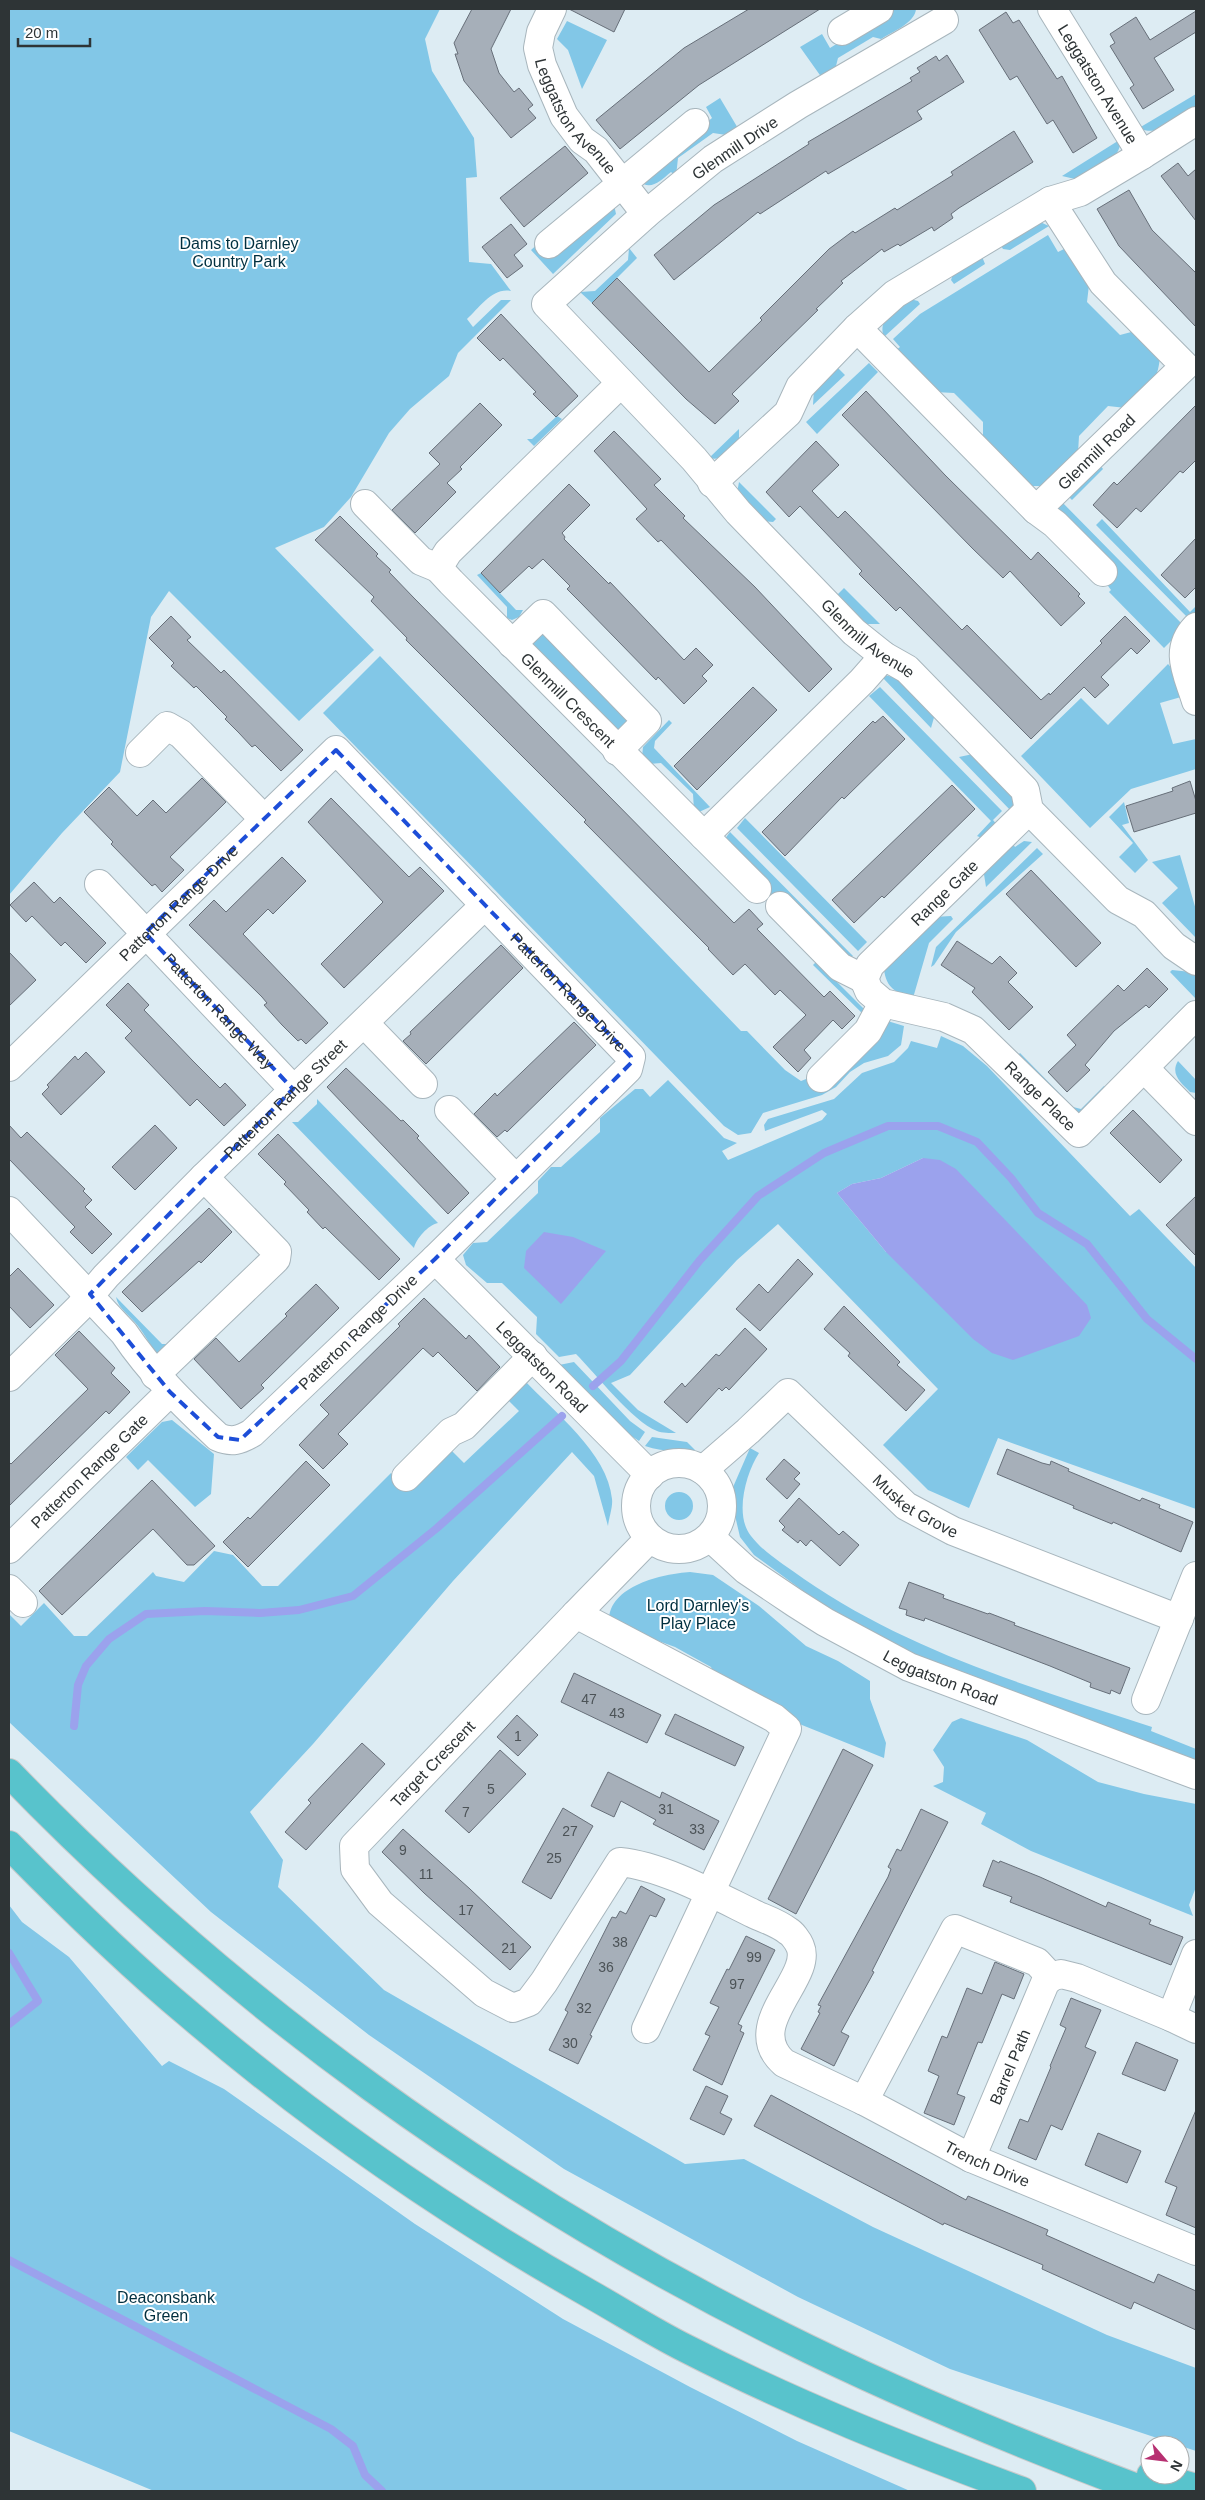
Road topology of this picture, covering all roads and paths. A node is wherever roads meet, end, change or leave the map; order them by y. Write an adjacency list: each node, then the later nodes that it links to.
1 (552, 9): 9 (street, Leggatston Avenue)
2 (879, 9): 5 (street)
3 (1052, 9): 8 (street, Leggatston Avenue)
4 (948, 12): 11 (street, Glenmill Drive)
5 (842, 31)
6 (1196, 121): 8 (street, Leggatston Avenue)
7 (695, 123): 9 (street)
8 (1142, 155): 10 (street)
9 (621, 183): 11 (street, Leggatston Avenue); 12 (street)
10 (1050, 201): 14 (street); 15 (street, Glenmill Road)
11 (646, 214): 13 (street, Glenmill Drive)
12 (549, 244)
13 (546, 304): 16 (street, Glenmill Avenue)
14 (857, 328): 17 (street); 19 (street)
15 (1191, 361): 19 (street, Glenmill Road)
16 (622, 383): 17 (street, Glenmill Avenue); 20 (street)
17 (712, 483): 24 (street, Glenmill Avenue)
18 (365, 504): 20 (street, Glenmill Crescent)
19 (1036, 510): 21 (street)
20 (438, 568): 23 (street, Glenmill Crescent)
21 (1103, 572)
22 (1196, 627): 25 (street)
23 (512, 644): 26 (street, Glenmill Crescent); 26 (street)
24 (884, 656): 28 (street, Glenmill Avenue); 30 (street)
25 (1196, 701)
26 (617, 750): 30 (street, Glenmill Crescent)
27 (140, 754): 29 (street)
28 (1029, 810): 36 (street, Glenmill Avenue); 37 (street, Range Gate)
29 (264, 819): 33 (street, Patterton Range Drive); 35 (street, Patterton Range Drive)
30 (704, 836): 32 (street, Glenmill Crescent)
31 (99, 884): 35 (street, Patterton Range Way)
32 (757, 888)
33 (485, 905): 40 (street, Patterton Range Street); 49 (street, Patterton Range Drive)
34 (780, 906): 37 (street)
35 (145, 933): 41 (street, Patterton Range Drive); 45 (street, Patterton Range Way)
36 (1196, 961)
37 (864, 979): 38 (street)
38 (883, 1003): 42 (street, Range Place); 43 (street)
39 (1196, 1015): 42 (street, Range Place)
40 (364, 1022): 44 (street); 45 (street, Patterton Range Street)
41 (9, 1067)
42 (1145, 1069): 47 (street)
43 (822, 1078)
44 (423, 1084)
45 (293, 1089): 48 (street, Patterton Range Street)
46 (449, 1110): 49 (street)
47 (1196, 1121)
48 (204, 1177): 52 (street, Patterton Range Street); 55 (street, Patterton Range Gate)
49 (516, 1180): 51 (street, Patterton Range Drive)
50 (9, 1211): 52 (street, Patterton Range Drive)
51 (435, 1259): 53 (street, Leggatston Road); 55 (street, Patterton Range Drive)
52 (90, 1294): 54 (street, Patterton Range Street); 55 (street, Patterton Range Drive)
53 (533, 1356): 57 (street, Leggatston Road); 58 (street)
54 (9, 1377)
55 (162, 1383): 61 (street, Patterton Range Gate)
56 (703, 1470): 57 (street); 59 (street); 64 (street, Musket Grove)
57 (650, 1474): 60 (street)
58 (406, 1476)
59 (710, 1537): 60 (street); 67 (street, Leggatston Road)
60 (650, 1538): 63 (street)
61 (9, 1549)
62 (1196, 1576): 64 (street)
63 (576, 1614): 69 (street); 69 (street, Target Crescent)
64 (1179, 1619): 65 (street)
65 (1146, 1700)
66 (9, 1773): 78 (highway)
67 (1196, 1775)
68 (9, 1845): 79 (highway)
69 (709, 1892): 73 (street); 75 (street, Trench Drive)
70 (1196, 1954): 72 (street)
71 (1051, 1977): 72 (street); 75 (street); 76 (street, Barrel Path)
72 (1171, 2017): 74 (street)
73 (646, 2029)
74 (1196, 2029)
75 (864, 2101): 76 (street, Trench Drive)
76 (971, 2158): 77 (street, Trench Drive)
77 (1196, 2251)
78 (961, 2418): 80 (highway); 83 (highway)
79 (912, 2451): 81 (highway); 82 (highway)
80 (1140, 2472)
81 (998, 2491)
82 (1022, 2491)
83 (1145, 2491)

